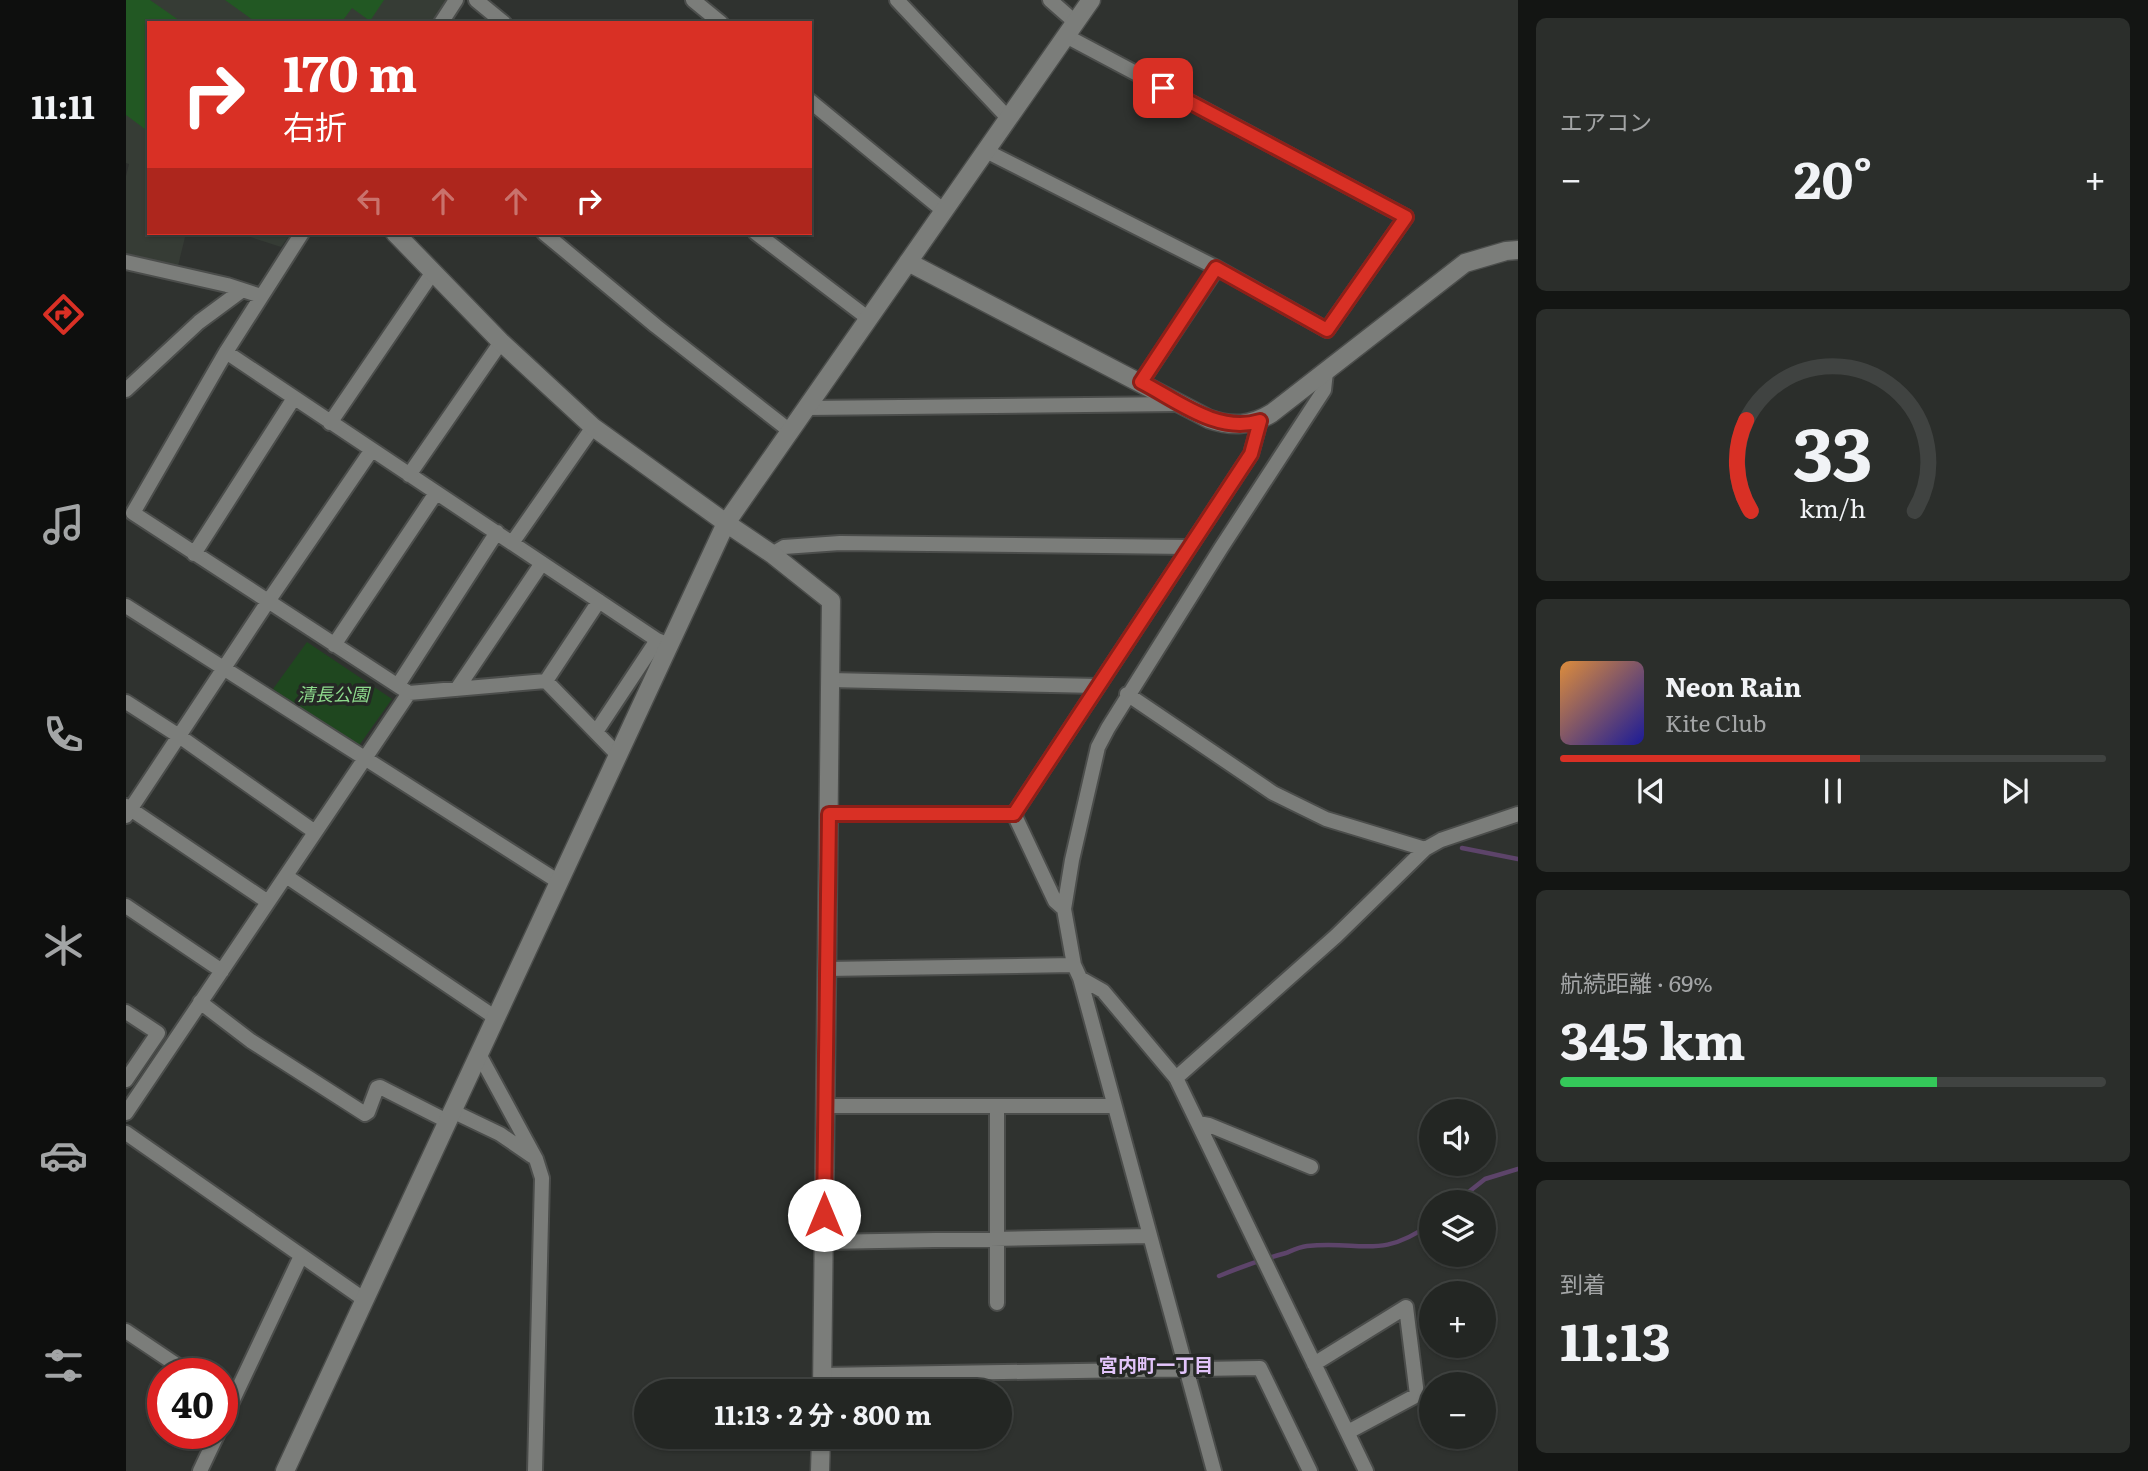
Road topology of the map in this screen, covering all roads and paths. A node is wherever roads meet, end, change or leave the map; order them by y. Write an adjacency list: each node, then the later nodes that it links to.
1 (456, 0): 7 (street)
2 (477, 0): 8 (street)
3 (693, 0): 9 (street)
4 (897, 0): 12 (street)
5 (1050, 0): 10 (street)
6 (1091, 0): 10 (street)
7 (442, 21)
8 (502, 21)
9 (719, 21)
10 (1070, 29): 12 (street); 22 (street)
11 (812, 103): 14 (street)
12 (1008, 118): 13 (street)
13 (986, 151): 14 (street); 22 (street)
14 (944, 211): 21 (street)
15 (301, 235): 25 (street)
16 (397, 235): 23 (street)
17 (546, 235): 38 (street)
18 (759, 235): 26 (street)
19 (1518, 250): 29 (street)
20 (126, 262): 24 (street)
21 (908, 262): 26 (street); 30 (street)
22 (1216, 268): 30 (street)
23 (433, 272): 27 (street); 36 (street)
24 (241, 291): 25 (street); 31 (street)
25 (261, 296): 28 (street)
26 (869, 319): 34 (street)
27 (501, 342): 37 (street); 40 (street)
28 (226, 352): 32 (street); 46 (street)
29 (1326, 372): 35 (street); 60 (street)
30 (1141, 382): 33 (street)
31 (126, 390)
32 (294, 398): 36 (street); 46 (street)
33 (1183, 404): 34 (street); 35 (street)
34 (807, 408): 38 (street)
35 (1260, 421): 45 (street)
36 (330, 423): 39 (street)
37 (593, 427): 42 (street); 44 (street)
38 (790, 431): 42 (street)
39 (372, 451): 40 (street); 50 (street)
40 (409, 475): 41 (street)
41 (436, 493): 43 (street); 53 (street)
42 (726, 523): 47 (street); 52 (street)
43 (496, 532): 44 (street); 58 (street)
44 (512, 543): 48 (street)
45 (1190, 547): 47 (street); 57 (street)
46 (194, 554): 50 (street)
47 (772, 554): 55 (street)
48 (542, 563): 49 (street); 59 (street)
49 (599, 601): 52 (street); 56 (street)
50 (267, 603): 53 (street); 54 (street)
51 (126, 606): 54 (street)
52 (663, 642): 62 (street); 64 (street)
53 (334, 645): 58 (street)
54 (224, 668): 63 (street); 65 (street)
55 (830, 680): 57 (street); 67 (street)
56 (546, 681): 59 (street); 62 (street)
57 (1098, 686): 68 (street)
58 (403, 689): 59 (street); 65 (street)
59 (457, 689)
60 (1127, 694): 71 (street); 76 (street)
61 (126, 702): 63 (street)
62 (596, 732): 64 (street)
63 (179, 736): 66 (street); 70 (street)
64 (618, 755): 73 (street)
65 (365, 758): 70 (street); 73 (street)
66 (128, 810): 74 (street)
67 (829, 814): 68 (street); 77 (street)
68 (1014, 814): 76 (street)
69 (1518, 814): 71 (street)
70 (315, 832): 72 (street)
71 (1425, 849): 84 (street)
72 (286, 876): 74 (street); 82 (street)
73 (559, 882): 82 (street)
74 (268, 902): 78 (street)
75 (126, 906): 78 (street)
76 (1065, 909): 79 (street)
77 (826, 970): 79 (street); 87 (street)
78 (222, 971): 80 (street)
79 (1077, 972): 84 (street); 86 (street)
80 (201, 1002): 89 (street); 90 (street)
81 (126, 1012): 85 (street)
82 (496, 1018): 83 (street)
83 (479, 1054): 90 (street); 93 (street)
84 (1176, 1078): 91 (street)
85 (126, 1080)
86 (1114, 1105): 88 (street); 95 (street)
87 (824, 1106): 88 (street); 97 (street)
88 (997, 1106): 96 (street)
89 (126, 1113)
90 (450, 1116): 93 (street); 99 (street)
91 (1198, 1123): 94 (street); 103 (street)
92 (126, 1133): 98 (street)
93 (536, 1159): 113 (street)
94 (1311, 1167)
95 (1150, 1236): 96 (street); 104 (street)
96 (997, 1238): 97 (street); 100 (street)
97 (824, 1242): 106 (street)
98 (301, 1256): 99 (street); 105 (street)
99 (365, 1300): 112 (street)
100 (997, 1303)
101 (126, 1331): 102 (street)
102 (166, 1358)
103 (1314, 1363): 108 (street); 108 (street)
104 (1185, 1370): 107 (street); 115 (street); 116 (street)
105 (238, 1377)
106 (822, 1379)
107 (934, 1379)
108 (1348, 1432): 117 (street)
109 (210, 1449): 111 (street)
110 (821, 1449): 114 (street)
111 (200, 1471)
112 (285, 1471)
113 (535, 1471)
114 (820, 1471)
115 (1214, 1471)
116 (1310, 1471)
117 (1366, 1471)

